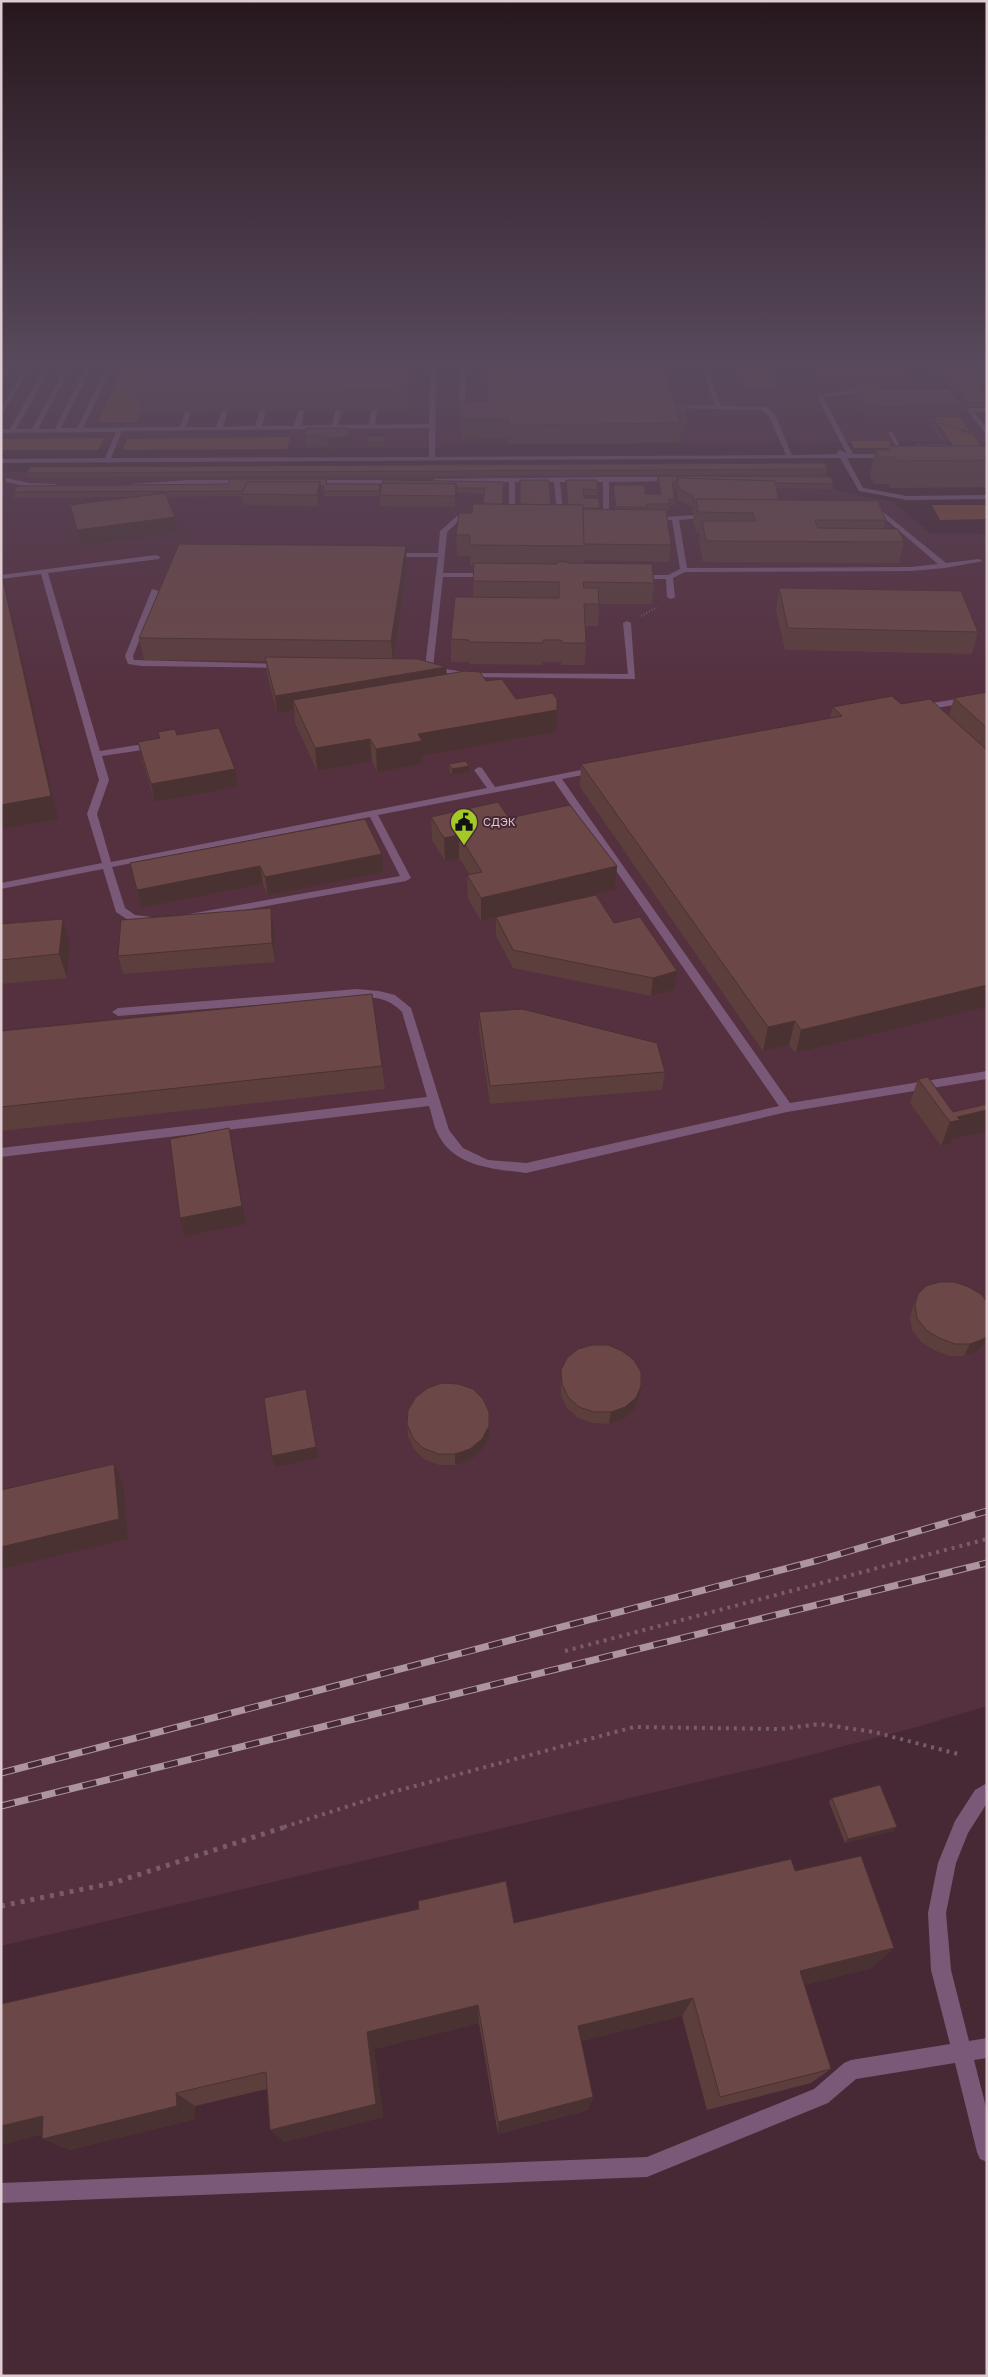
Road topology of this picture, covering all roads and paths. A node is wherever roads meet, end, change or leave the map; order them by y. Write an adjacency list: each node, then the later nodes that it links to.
1 (1, 479): 11 (street)
2 (606, 479): 3 (street); 5 (street); 15 (street)
3 (685, 479)
4 (855, 479): 13 (street)
5 (557, 480): 6 (street); 19 (street)
6 (512, 481): 10 (street); 16 (street)
7 (257, 482): 12 (street)
8 (306, 482): 9 (street)
9 (404, 482)
10 (424, 482)
11 (62, 486)
12 (129, 486)
13 (861, 490): 14 (street); 28 (street)
14 (987, 497)
15 (606, 512)
16 (512, 516)
17 (724, 516): 23 (street)
18 (478, 517): 25 (street)
19 (567, 518)
20 (596, 518): 21 (street)
21 (616, 518)
22 (645, 518): 23 (street)
23 (675, 519): 29 (street)
24 (382, 554): 25 (street)
25 (441, 555): 31 (street)
26 (156, 557): 30 (street)
27 (979, 561): 28 (street)
28 (945, 566): 29 (street)
29 (684, 570): 35 (street)
30 (44, 571): 32 (street); 45 (street)
31 (439, 575): 33 (street); 41 (street)
32 (1, 576)
33 (499, 576)
34 (629, 577): 35 (street)
35 (668, 577): 37 (street)
36 (155, 591): 39 (street)
37 (671, 597): 38 (path)
38 (627, 623): 41 (street)
39 (290, 667)
40 (409, 668): 41 (street)
41 (428, 669)
42 (987, 696): 43 (street)
43 (909, 710)
44 (161, 744): 45 (street)
45 (97, 754): 51 (street)
46 (605, 768): 48 (street)
47 (479, 770): 49 (street)
48 (556, 778): 49 (street); 56 (street)
49 (493, 790): 50 (street)
50 (372, 814): 51 (street); 51 (street)
51 (107, 865): 52 (street)
52 (1, 886)
53 (118, 1012): 55 (street)
54 (987, 1075): 56 (street)
55 (432, 1101): 56 (street); 57 (street)
56 (787, 1108)
57 (1, 1153)
58 (987, 1539): 59 (path)
59 (565, 1651)
60 (958, 1754): 62 (path)
61 (987, 1792): 64 (street)
62 (1, 1906)
63 (987, 2048): 64 (street)
64 (962, 2051): 65 (street); 66 (street)
65 (987, 2152)
66 (1, 2192)

